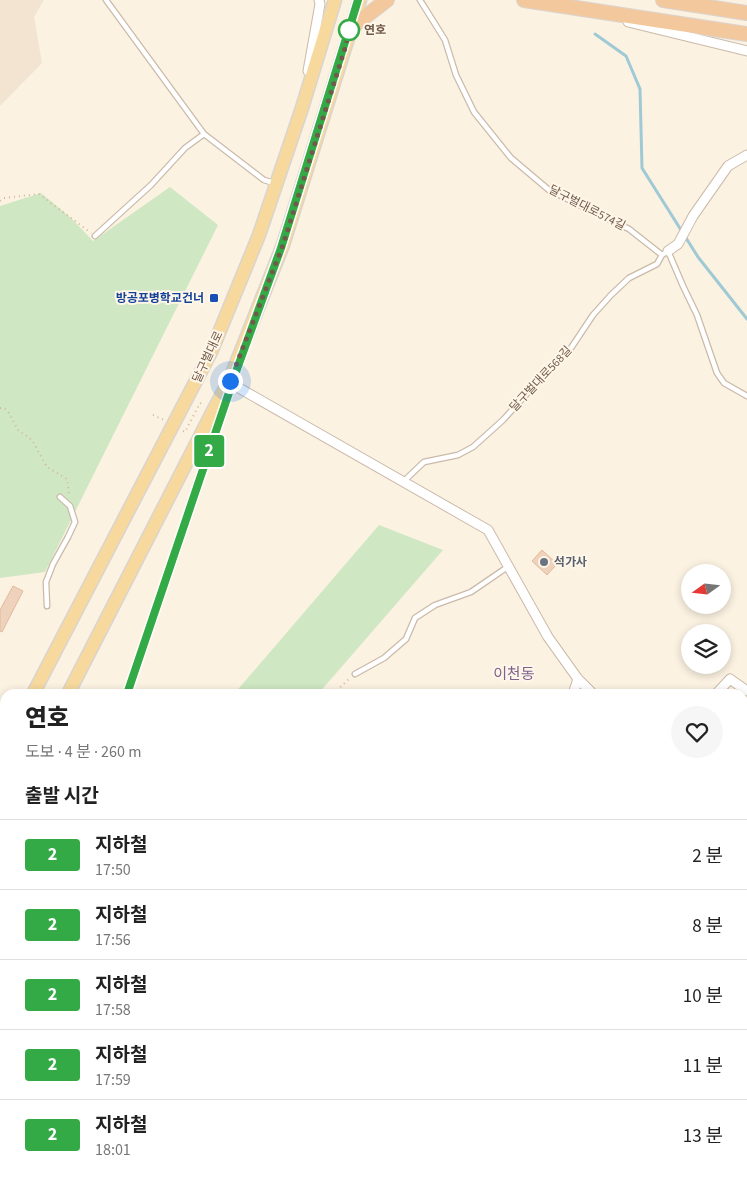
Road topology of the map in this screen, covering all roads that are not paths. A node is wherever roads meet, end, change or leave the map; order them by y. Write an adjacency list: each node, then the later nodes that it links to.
1 (106, 0): 15 (lane)
2 (319, 0): 14 (street)
3 (335, 0): 14 (main road, 달구벌대로)
4 (360, 0): 11 (main road)
5 (388, 0): 11 (highway)
6 (420, 0): 19 (lane, 달구벌대로574길)
7 (524, 0): 9 (highway)
8 (663, 0): 10 (highway)
9 (575, 8): 12 (highway); 13 (street)
10 (747, 13)
11 (352, 27): 20 (main road)
12 (747, 34)
13 (747, 51)
14 (302, 108): 17 (main road, 달구벌대로)
15 (204, 134): 17 (lane); 18 (lane)
16 (747, 155): 19 (street)
17 (276, 184): 28 (main road, 달구벌대로)
18 (95, 236)
19 (665, 253): 21 (lane, 달구벌대로574길); 22 (lane, 달구벌대로568길)
20 (230, 381): 22 (street); 29 (main road)
21 (747, 396)
22 (404, 482): 24 (street)
23 (60, 497): 25 (lane)
24 (508, 566): 26 (lane); 27 (street)
25 (47, 606)
26 (355, 674)
27 (578, 679): 30 (street); 31 (street)
28 (36, 689)
29 (71, 689)
30 (575, 689)
31 (589, 689)
32 (719, 689): 33 (street)
33 (744, 689)

